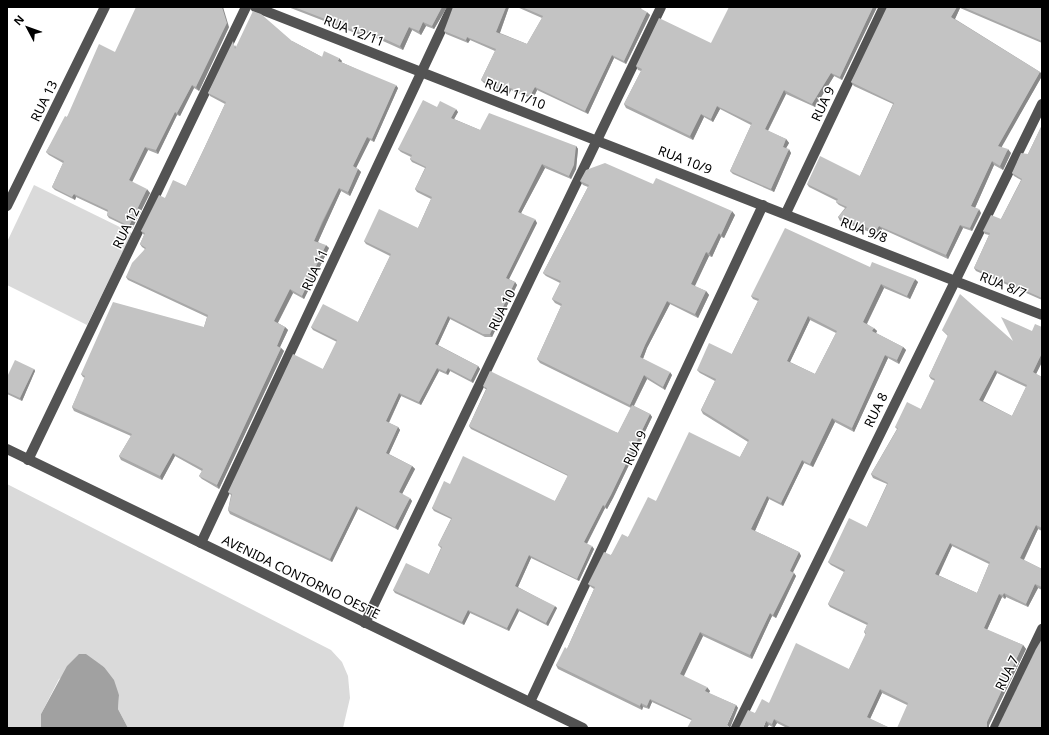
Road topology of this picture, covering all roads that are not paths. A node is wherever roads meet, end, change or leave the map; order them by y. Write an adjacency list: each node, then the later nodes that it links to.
1 (105, 7): 11 (street, RUA 13)
2 (246, 7): 16 (street, RUA 12)
3 (255, 7): 7 (street, RUA 12/11)
4 (452, 7): 7 (street, RUA 11)
5 (661, 7): 9 (street, RUA 10)
6 (884, 7): 12 (street, RUA 9)
7 (422, 71): 9 (street, RUA 11/10); 17 (street, RUA 11)
8 (1042, 104): 13 (street, RUA 8)
9 (598, 140): 10 (street, RUA 10/9); 18 (street, RUA 10)
10 (764, 205): 12 (street, RUA 9/8); 20 (street, RUA 9)
11 (7, 206)
12 (786, 213): 13 (street, RUA 9/8)
13 (954, 279): 14 (street, RUA 8/7); 22 (street, RUA 8)
14 (1042, 315)
15 (7, 450): 16 (street, AVENIDA CONTORNO OESTE)
16 (28, 460): 17 (street, AVENIDA CONTORNO OESTE)
17 (201, 544): 18 (street, AVENIDA CONTORNO OESTE)
18 (365, 623): 20 (street, AVENIDA CONTORNO OESTE)
19 (1042, 629): 23 (street, RUA 7)
20 (530, 702): 21 (street, AVENIDA CONTORNO OESTE)
21 (583, 728)
22 (736, 728)
23 (995, 728)

